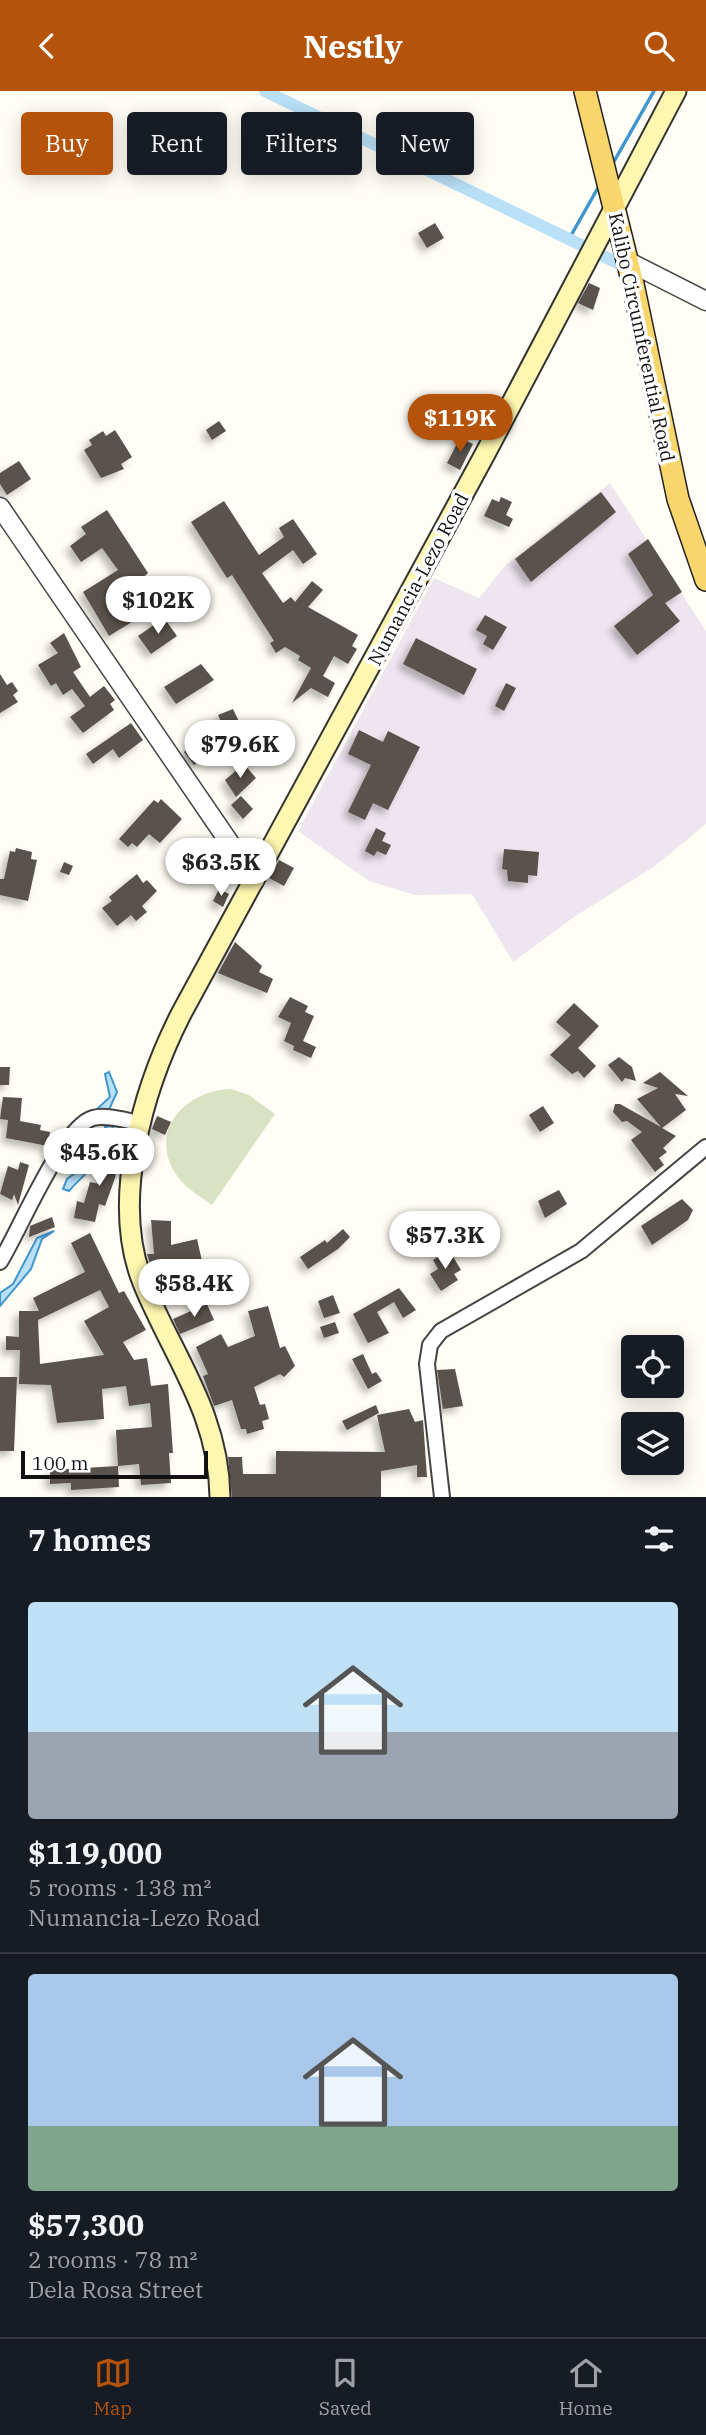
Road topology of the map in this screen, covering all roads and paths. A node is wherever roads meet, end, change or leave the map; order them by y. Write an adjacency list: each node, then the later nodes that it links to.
1 (585, 91): 3 (main road, Kalibo Circumferential Road)
2 (676, 91): 3 (main road, Numancia-Lezo Road)
3 (614, 208): 4 (main road, Kalibo Circumferential Road); 8 (main road, Numancia-Lezo Road)
4 (627, 261): 5 (street); 7 (main road, Kalibo Circumferential Road)
5 (706, 301)
6 (0, 507): 8 (street)
7 (706, 580)
8 (255, 880): 9 (main road, Numancia-Lezo Road)
9 (141, 1123): 11 (street); 12 (main road, Numancia-Lezo Road)
10 (706, 1147): 13 (street)
11 (0, 1262)
12 (220, 1497)
13 (442, 1497)

